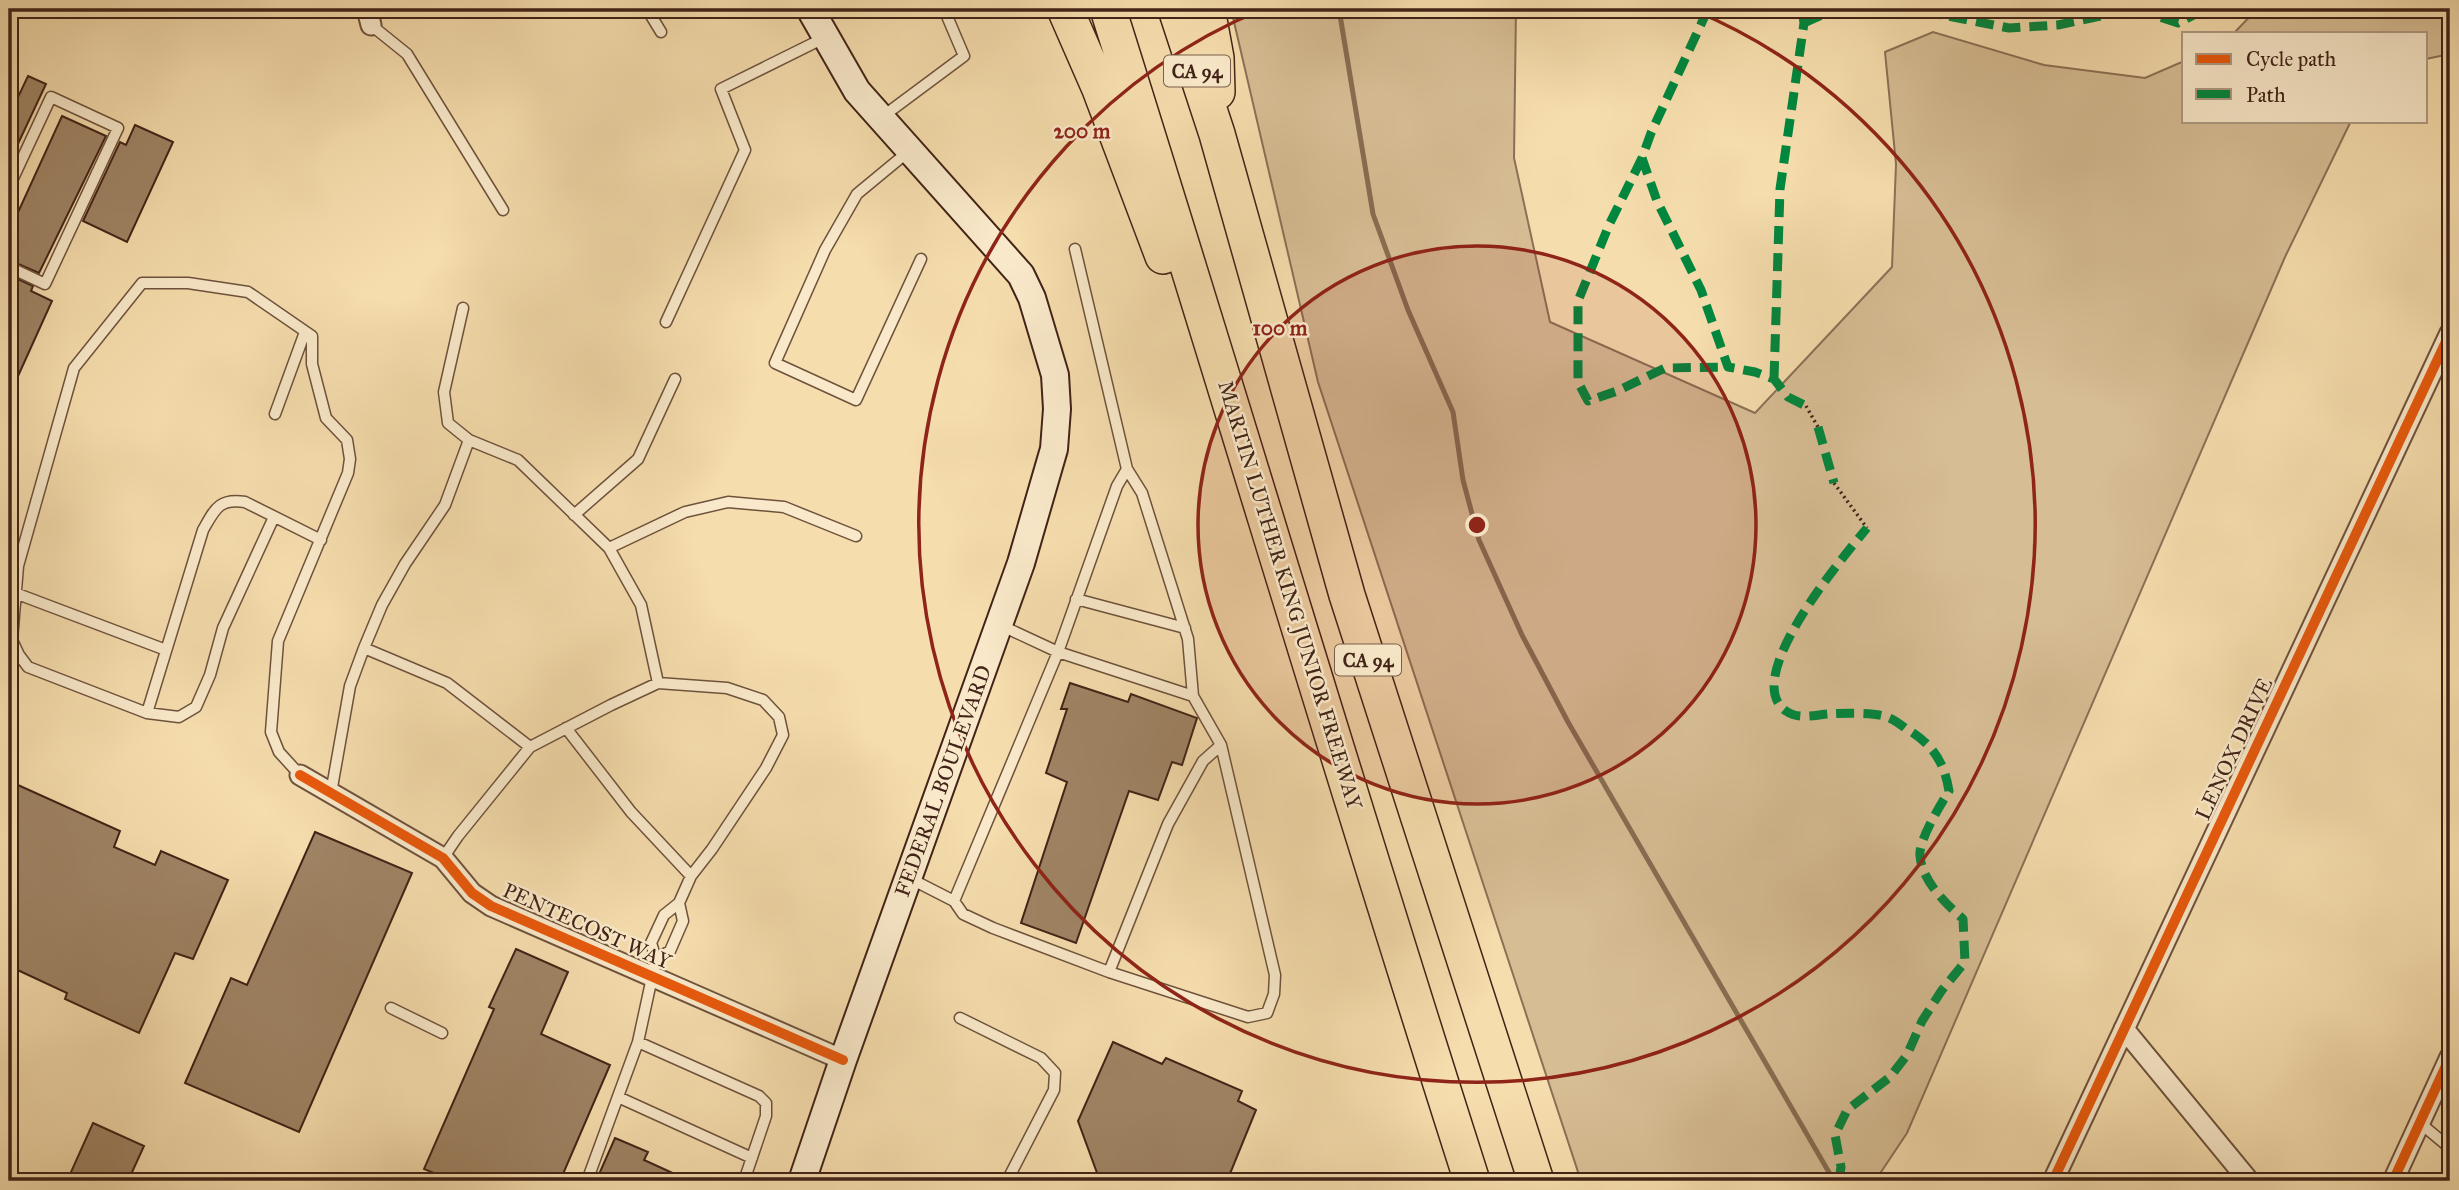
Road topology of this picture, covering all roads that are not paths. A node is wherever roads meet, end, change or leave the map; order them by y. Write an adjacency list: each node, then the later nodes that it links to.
1 (647, 9): 9 (lane)
2 (810, 9): 10 (main road, FEDERAL BOULEVARD)
3 (944, 9): 11 (lane)
4 (1065, 9): 32 (highway)
5 (1108, 9): 32 (highway, MARTIN LUTHER KING JUNIOR FREEWAY / CA 94)
6 (1176, 9): 12 (highway, CA 94)
7 (1207, 9): 12 (highway)
8 (369, 17): 15 (lane)
9 (661, 32)
10 (827, 37): 11 (main road, FEDERAL BOULEVARD); 20 (lane)
11 (881, 118): 13 (main road, FEDERAL BOULEVARD)
12 (1217, 134): 73 (highway, CA 94)
13 (910, 150): 17 (lane); 35 (main road, FEDERAL BOULEVARD)
14 (9, 187): 18 (lane)
15 (503, 210)
16 (1075, 248): 26 (lane)
17 (921, 259)
18 (9, 267)
19 (463, 308): 25 (lane)
20 (666, 322)
21 (305, 332): 24 (lane); 30 (lane, PENTECOST WAY); 33 (lane)
22 (2450, 333): 58 (street, LENOX DRIVE)
23 (675, 379): 27 (lane)
24 (275, 414)
25 (468, 440): 27 (lane); 37 (lane)
26 (1127, 469): 34 (lane); 36 (lane)
27 (574, 515): 31 (lane)
28 (274, 517): 30 (lane); 38 (lane); 42 (lane)
29 (856, 536): 31 (lane)
30 (321, 540): 46 (lane, PENTECOST WAY)
31 (609, 548): 40 (lane)
32 (1287, 590): 53 (highway, MARTIN LUTHER KING JUNIOR FREEWAY / CA 94)
33 (15, 593): 38 (lane); 42 (lane)
34 (1076, 599): 36 (lane); 39 (lane)
35 (999, 625): 39 (lane); 50 (main road, FEDERAL BOULEVARD)
36 (1185, 628): 41 (lane)
37 (364, 648): 45 (lane); 47 (lane)
38 (166, 650): 42 (lane)
39 (1058, 652): 41 (lane); 51 (lane)
40 (659, 683): 43 (lane); 49 (lane)
41 (1193, 696): 44 (lane)
42 (147, 713)
43 (566, 728): 45 (lane); 49 (lane)
44 (1221, 745): 55 (lane); 55 (lane)
45 (530, 747): 48 (lane)
46 (300, 775): 47 (street, PENTECOST WAY)
47 (331, 793): 48 (street, PENTECOST WAY)
48 (443, 858): 54 (street, PENTECOST WAY)
49 (691, 876): 52 (lane)
50 (908, 878): 51 (lane); 62 (main road, FEDERAL BOULEVARD)
51 (954, 901): 55 (lane)
52 (678, 903): 54 (lane); 54 (lane)
53 (1396, 938): 71 (highway); 72 (highway, MARTIN LUTHER KING JUNIOR FREEWAY / CA 94)
54 (654, 968): 60 (lane); 62 (street, PENTECOST WAY)
55 (1109, 972)
56 (391, 1008): 59 (lane)
57 (960, 1018): 70 (lane)
58 (2124, 1029): 74 (street, LENOX DRIVE); 75 (street)
59 (442, 1033)
60 (638, 1042): 63 (lane); 66 (lane)
61 (2450, 1057): 64 (street)
62 (843, 1060): 69 (main road, FEDERAL BOULEVARD)
63 (618, 1097): 66 (lane); 67 (lane)
64 (2420, 1122): 65 (lane); 76 (street)
65 (2450, 1148)
66 (752, 1158): 68 (lane)
67 (587, 1181)
68 (744, 1181)
69 (802, 1181)
70 (1007, 1181)
71 (1450, 1181)
72 (1472, 1181)
73 (1536, 1181)
74 (2053, 1181)
75 (2249, 1181)
76 (2393, 1181)

